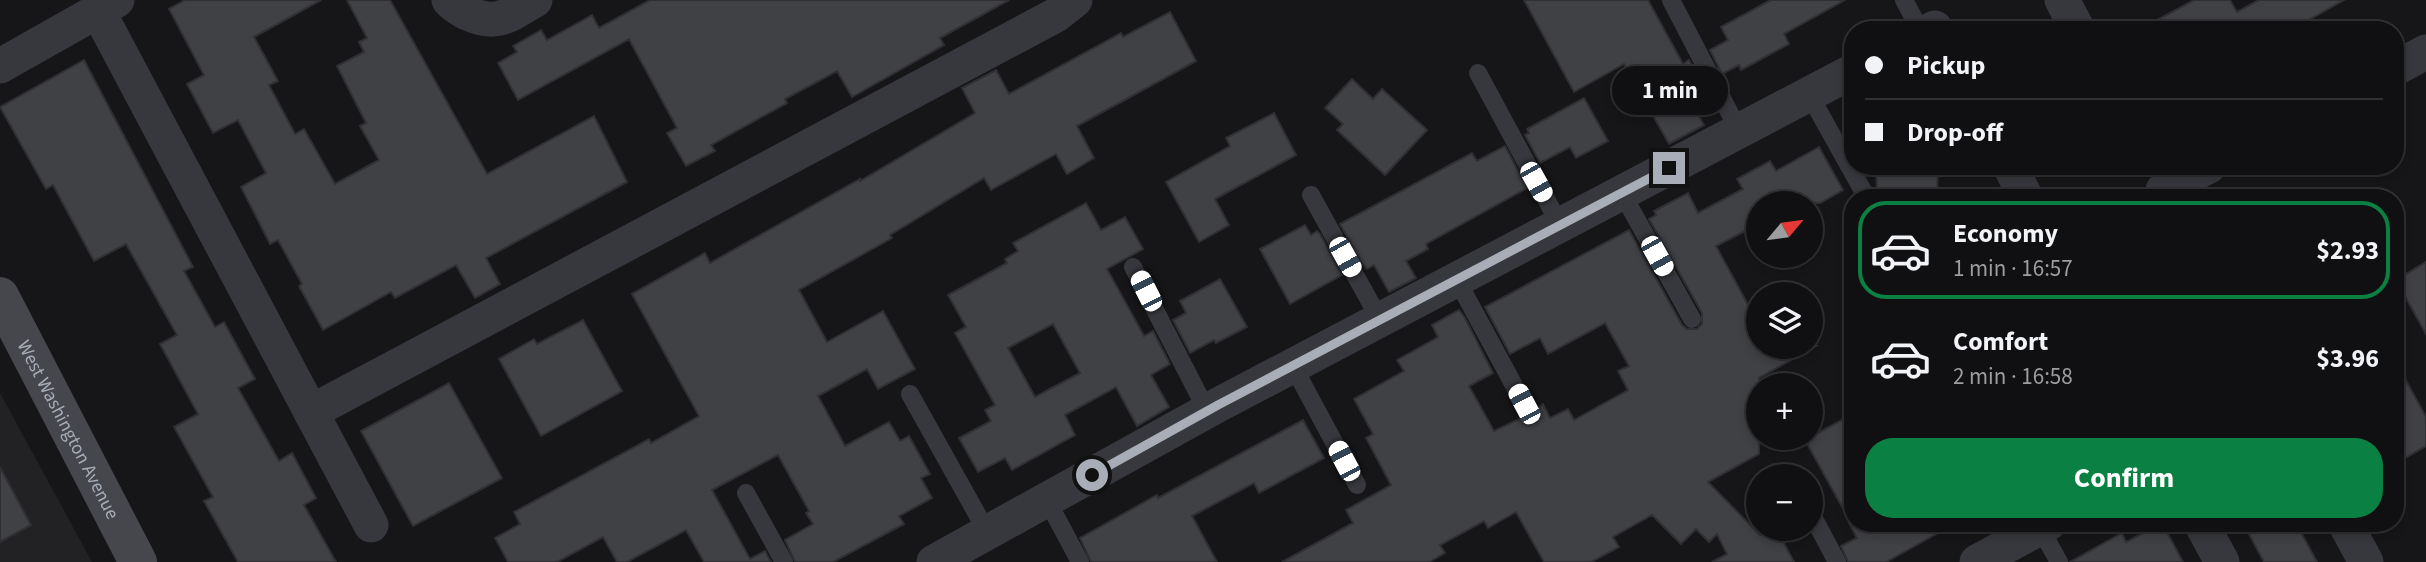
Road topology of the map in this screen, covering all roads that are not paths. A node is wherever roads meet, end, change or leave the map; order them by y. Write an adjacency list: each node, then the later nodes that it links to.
1 (449, 0): 2 (street)
2 (535, 0)
3 (1075, 0): 32 (street)
4 (1671, 0): 16 (lane)
5 (1904, 0): 8 (lane)
6 (2062, 0): 9 (street)
7 (107, 6): 12 (street); 32 (street)
8 (1915, 21)
9 (2073, 21)
10 (2426, 52): 11 (street)
11 (2404, 64)
12 (0, 66)
13 (1478, 74): 22 (lane)
14 (1844, 76): 15 (street)
15 (1809, 94): 16 (street); 17 (lane)
16 (1739, 131): 20 (street)
17 (1844, 157)
18 (2186, 175): 19 (street)
19 (2160, 185)
20 (1622, 193): 22 (street); 26 (lane)
21 (1311, 195): 27 (lane)
22 (1560, 225): 24 (street)
23 (1133, 267): 31 (lane)
24 (1457, 279): 27 (street); 30 (lane)
25 (1, 300): 43 (main road, West Washington Avenue)
26 (1692, 319)
27 (1380, 320): 28 (street)
28 (1293, 366): 31 (street); 33 (lane)
29 (911, 394): 37 (lane)
30 (1524, 404)
31 (1207, 411): 35 (street)
32 (311, 412): 36 (street)
33 (1357, 485)
34 (746, 493): 44 (lane)
35 (1046, 500): 37 (street); 46 (lane)
36 (371, 525)
37 (987, 532): 45 (street)
38 (2033, 532): 48 (street)
39 (2046, 532): 49 (lane)
40 (2207, 532): 50 (street)
41 (2350, 532): 51 (street)
42 (1823, 536): 47 (lane)
43 (138, 562)
44 (783, 562)
45 (934, 562)
46 (1080, 562)
47 (1837, 562)
48 (1977, 562)
49 (2059, 562)
50 (2222, 562)
51 (2366, 562)

